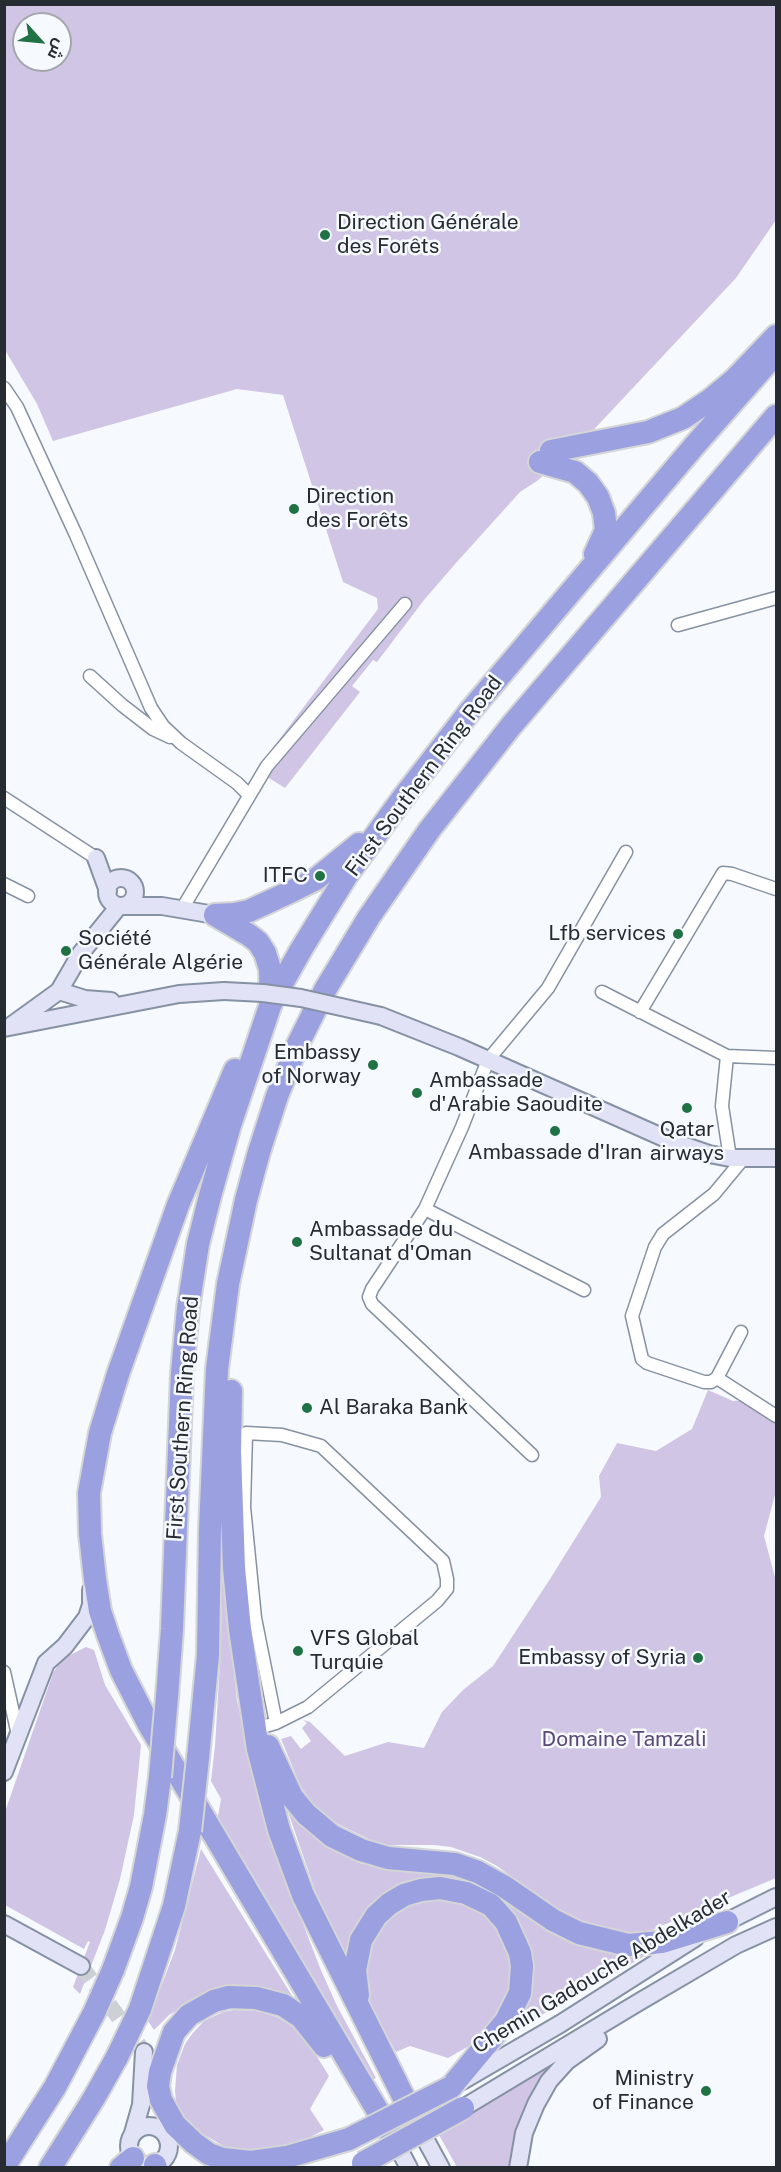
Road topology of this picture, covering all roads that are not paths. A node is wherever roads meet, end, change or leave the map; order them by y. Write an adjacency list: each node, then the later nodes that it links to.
1 (777, 336): 6 (highway)
2 (777, 353): 6 (highway, First Southern Ring Road)
3 (4, 388): 10 (street)
4 (777, 416): 37 (highway, First Southern Ring Road)
5 (777, 598): 8 (street)
6 (563, 602): 13 (highway, First Southern Ring Road)
7 (405, 604): 11 (street)
8 (678, 625)
9 (90, 676): 10 (street)
10 (182, 743): 11 (street)
11 (249, 795): 23 (street)
12 (4, 798): 15 (street)
13 (402, 800): 24 (highway); 28 (highway, First Southern Ring Road)
14 (4, 806): 15 (street)
15 (33, 816): 17 (street)
16 (626, 852): 33 (street)
17 (96, 858): 21 (street)
18 (4, 884): 20 (street)
19 (777, 889): 29 (street)
20 (28, 896)
21 (115, 896): 22 (street); 22 (street); 25 (street)
22 (162, 906): 23 (street)
23 (182, 909): 24 (street)
24 (215, 915): 28 (highway)
25 (59, 991): 27 (street); 30 (street)
26 (602, 992): 29 (street)
27 (136, 1001): 30 (street); 33 (street, bridge)
28 (271, 1004): 43 (highway); 65 (highway, First Southern Ring Road, bridge)
29 (640, 1012): 31 (street)
30 (7, 1028)
31 (727, 1056): 32 (street); 34 (street)
32 (777, 1058)
33 (488, 1060): 34 (street); 36 (street)
34 (736, 1158): 35 (street); 40 (street)
35 (777, 1158)
36 (425, 1209): 38 (street); 42 (street)
37 (240, 1224): 44 (highway); 66 (highway, First Southern Ring Road, bridge)
38 (584, 1290)
39 (741, 1332): 40 (street)
40 (717, 1378): 41 (street)
41 (777, 1416)
42 (532, 1455)
43 (92, 1559): 47 (street); 61 (highway)
44 (240, 1629): 46 (highway); 58 (highway)
45 (4, 1672): 47 (street)
46 (269, 1725): 46 (street); 50 (highway)
47 (18, 1736): 48 (street)
48 (4, 1772)
49 (777, 1897): 50 (street, Chemin Gadouche Abdelkader)
50 (727, 1922): 56 (street, Chemin Gadouche Abdelkader)
51 (4, 1924): 54 (street)
52 (777, 1927): 53 (street)
53 (736, 1945): 57 (street); 70 (street)
54 (81, 1966)
55 (158, 2086): 59 (highway); 60 (street); 61 (highway)
56 (450, 2087): 58 (highway); 62 (highway, bridge)
57 (463, 2108): 64 (highway, bridge)
58 (416, 2122): 69 (street)
59 (170, 2128): 60 (street); 62 (highway); 63 (street)
60 (133, 2133): 63 (street)
61 (392, 2135): 68 (street)
62 (349, 2139): 67 (highway)
63 (141, 2165)
64 (360, 2165)
65 (4, 2167)
66 (50, 2168)
67 (300, 2168)
68 (409, 2168)
69 (441, 2168)
70 (518, 2168)

